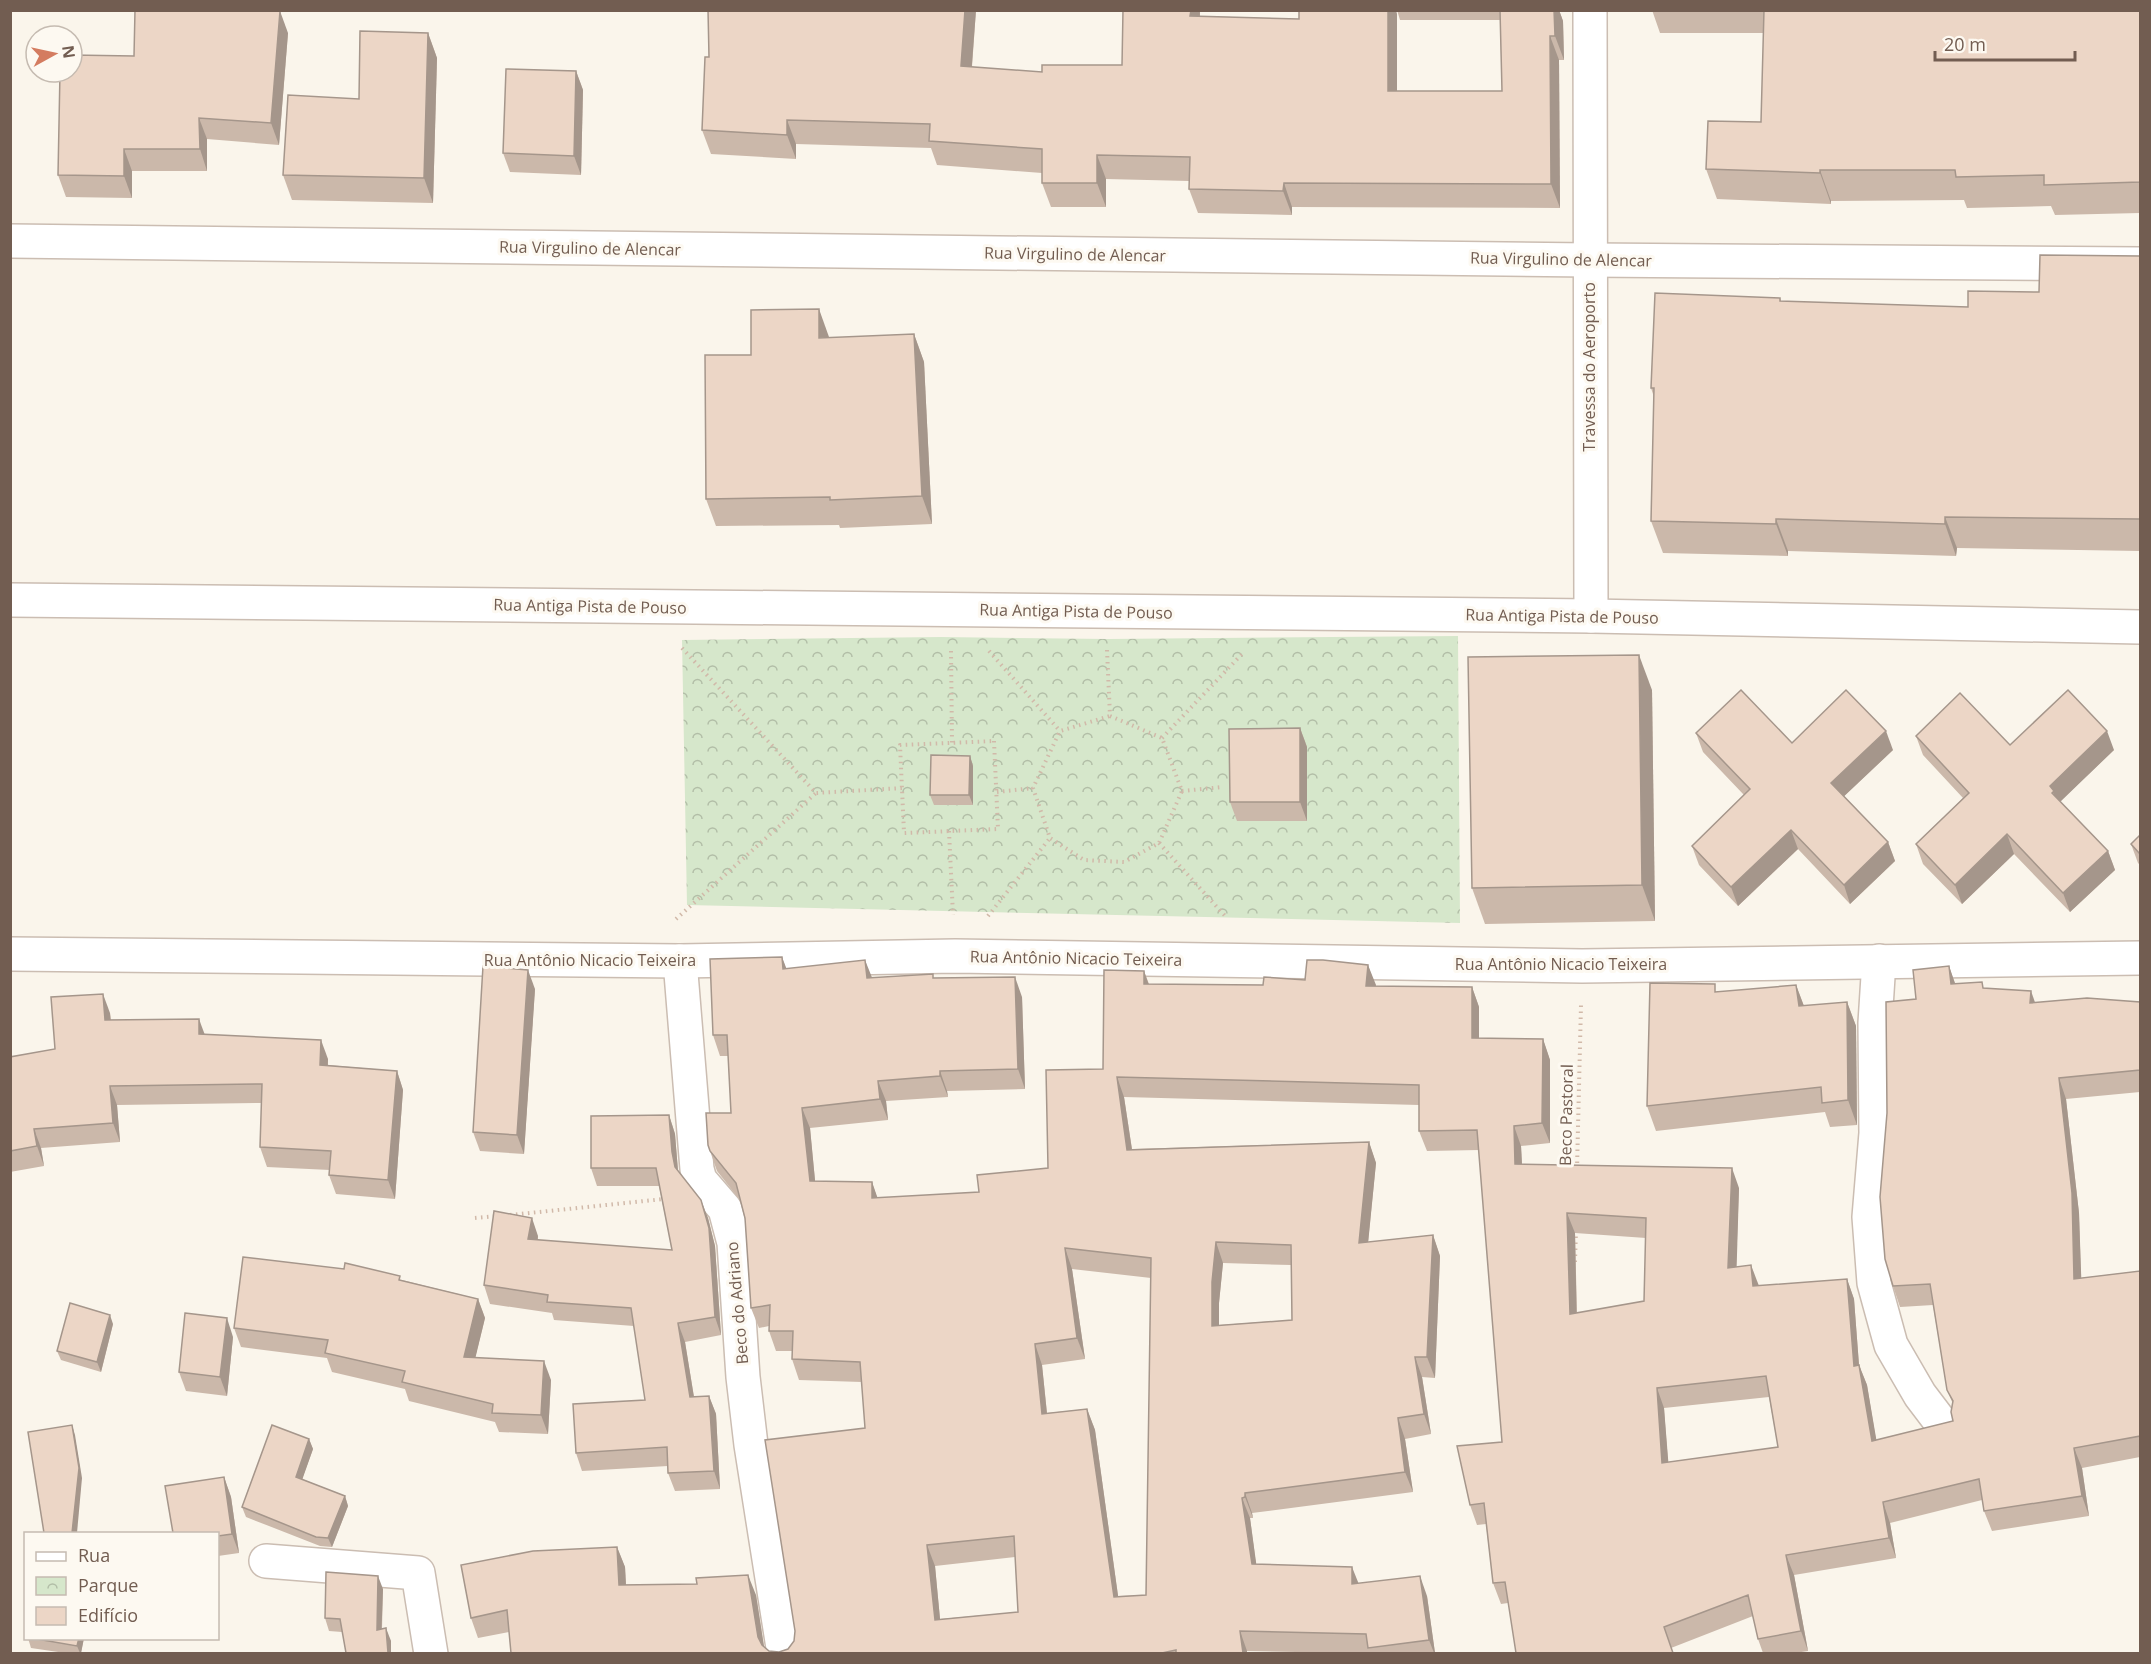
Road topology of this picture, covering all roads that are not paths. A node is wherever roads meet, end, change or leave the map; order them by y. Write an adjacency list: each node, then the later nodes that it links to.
1 (1590, 10): 3 (street, Travessa do Aeroporto)
2 (10, 241): 3 (street, Rua Virgulino de Alencar)
3 (1589, 260): 4 (street, Rua Virgulino de Alencar); 6 (street, Travessa do Aeroporto)
4 (2140, 264)
5 (10, 600): 6 (street, Rua Antiga Pista de Pouso)
6 (1591, 616): 7 (street, Rua Antiga Pista de Pouso)
7 (2140, 627)
8 (10, 954): 10 (street, Rua Antônio Nicacio Teixeira)
9 (2140, 958): 11 (street, Rua Antônio Nicacio Teixeira)
10 (680, 961): 11 (street, Rua Antônio Nicacio Teixeira); 15 (street, Beco do Adriano)
11 (1879, 961): 12 (street)
12 (1942, 1424)
13 (266, 1561): 14 (street)
14 (431, 1653)
15 (784, 1653)

